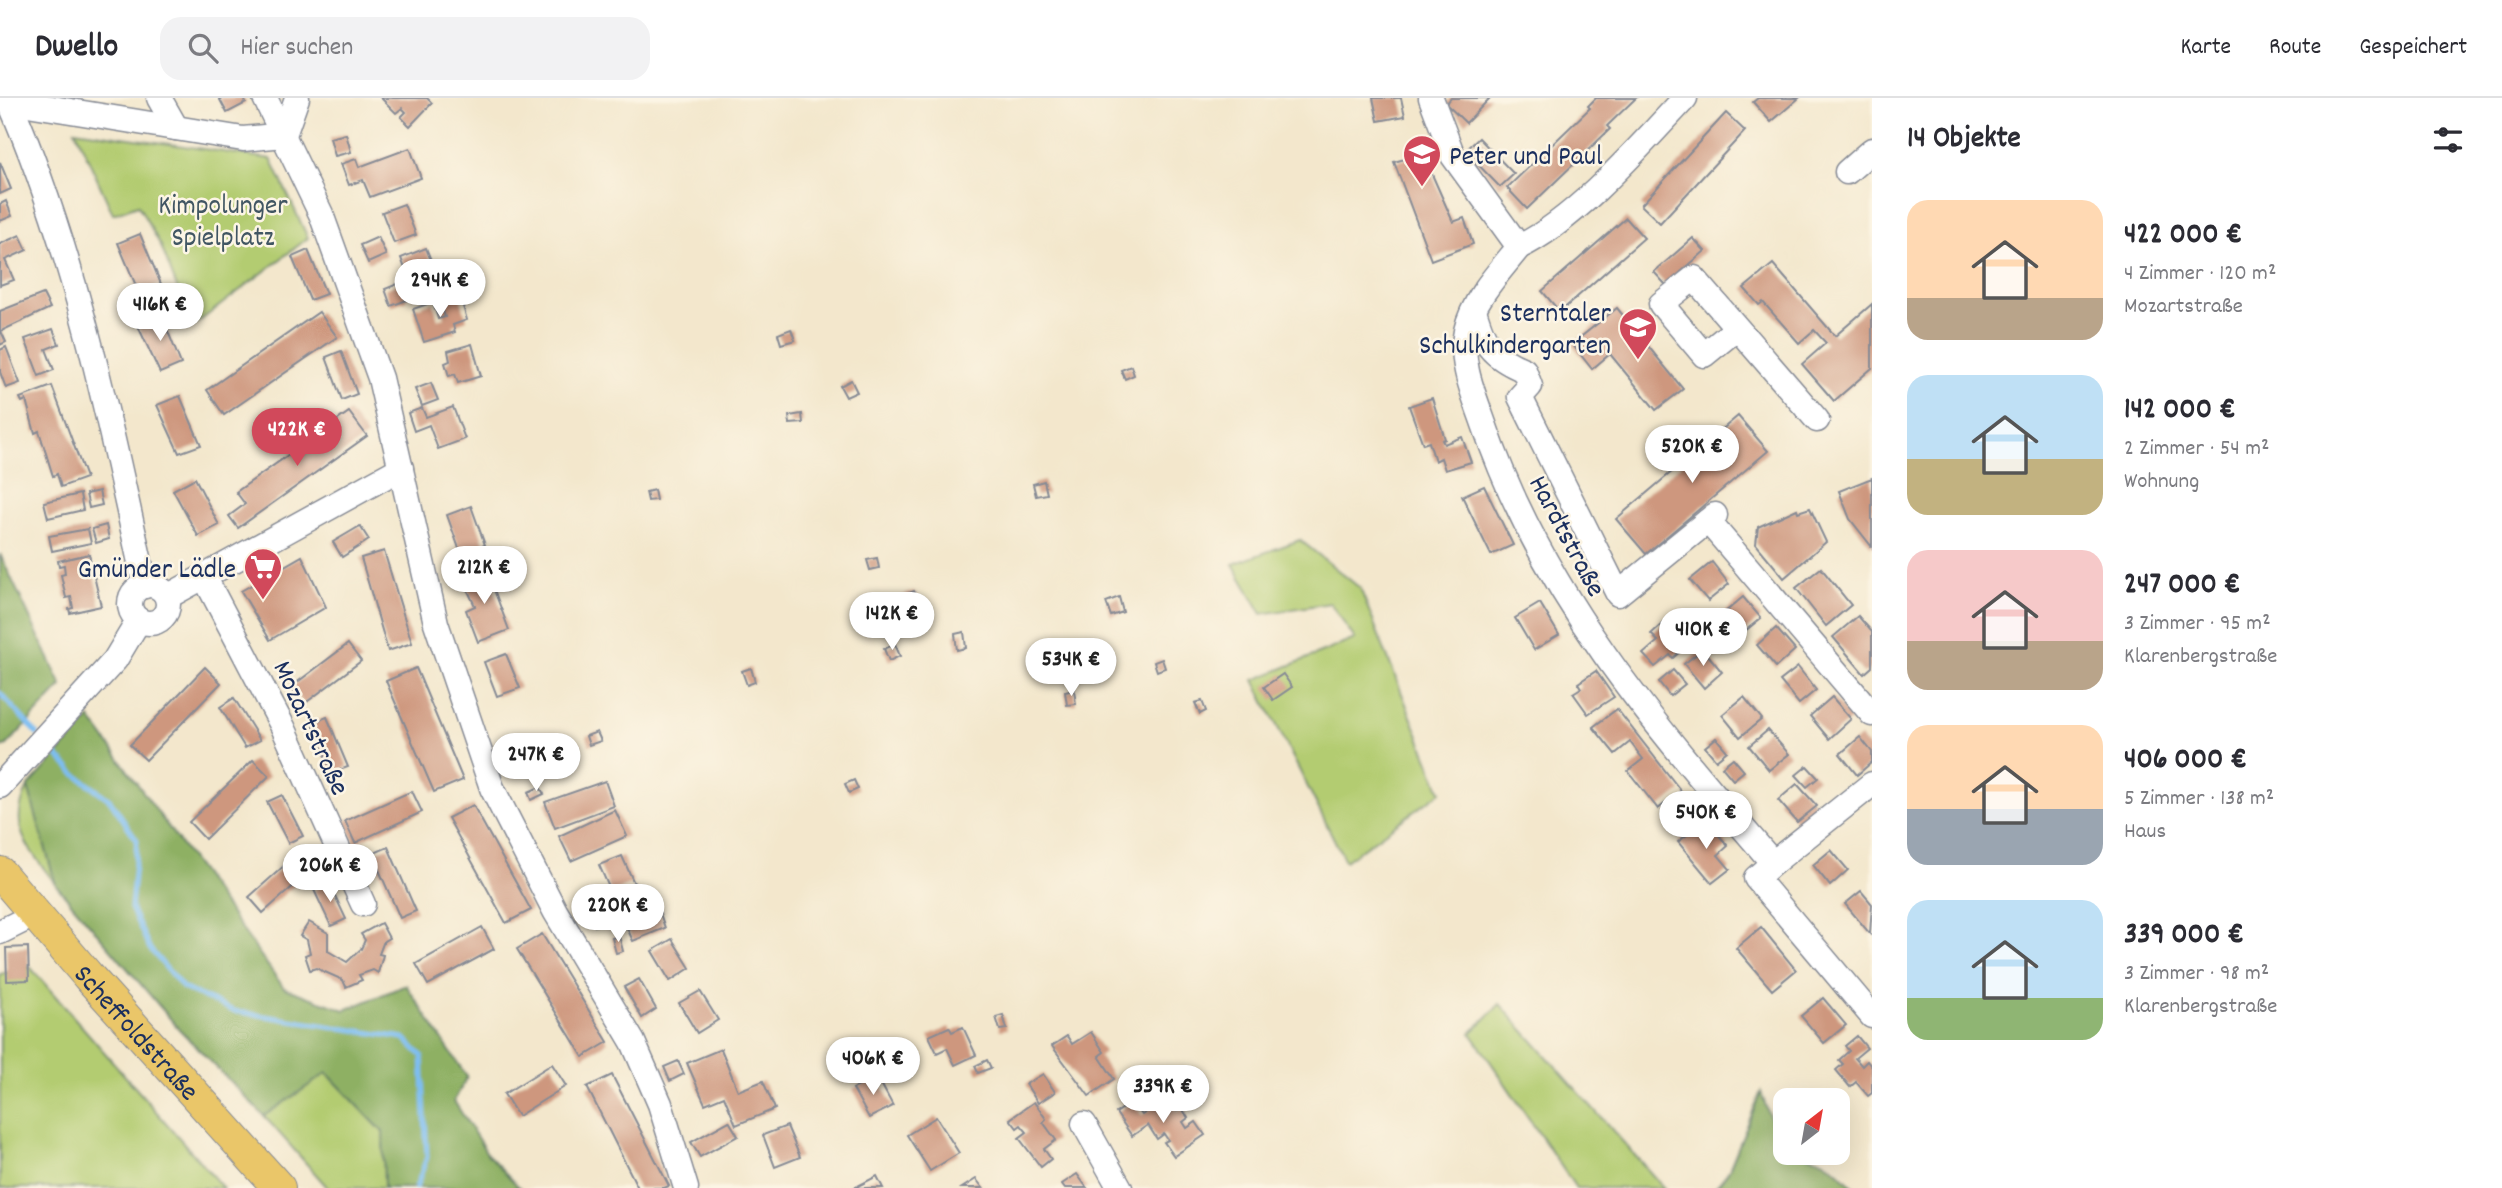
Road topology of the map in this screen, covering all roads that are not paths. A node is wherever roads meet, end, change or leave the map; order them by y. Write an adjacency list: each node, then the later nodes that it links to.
1 (159, 98): 8 (street)
2 (265, 98): 9 (street)
3 (297, 98): 9 (street)
4 (1431, 98): 12 (street)
5 (1685, 98): 12 (street)
6 (8, 99): 7 (street); 18 (street)
7 (84, 106): 8 (street)
8 (176, 128): 9 (street)
9 (284, 135): 16 (street)
10 (1872, 150): 11 (street)
11 (1847, 172)
12 (1519, 247): 13 (street, Hardtstraße)
13 (1474, 310): 21 (street); 24 (street, Hardtstraße)
14 (1736, 329): 15 (street)
15 (1817, 421)
16 (401, 468): 17 (street); 32 (street)
17 (205, 578): 19 (street); 26 (street, Mozartstraße)
18 (145, 586): 19 (street); 20 (street)
19 (167, 597): 20 (street)
20 (139, 620): 23 (street)
21 (1872, 714)
22 (1872, 784): 24 (street)
23 (0, 786)
24 (1773, 863): 29 (street)
25 (0, 873): 27 (main road, Scheffoldstraße)
26 (363, 904)
27 (34, 915): 28 (street); 31 (main road, Scheffoldstraße)
28 (0, 932)
29 (1872, 1016)
30 (1084, 1125): 33 (street)
31 (279, 1188)
32 (686, 1188)
33 (1120, 1188)

